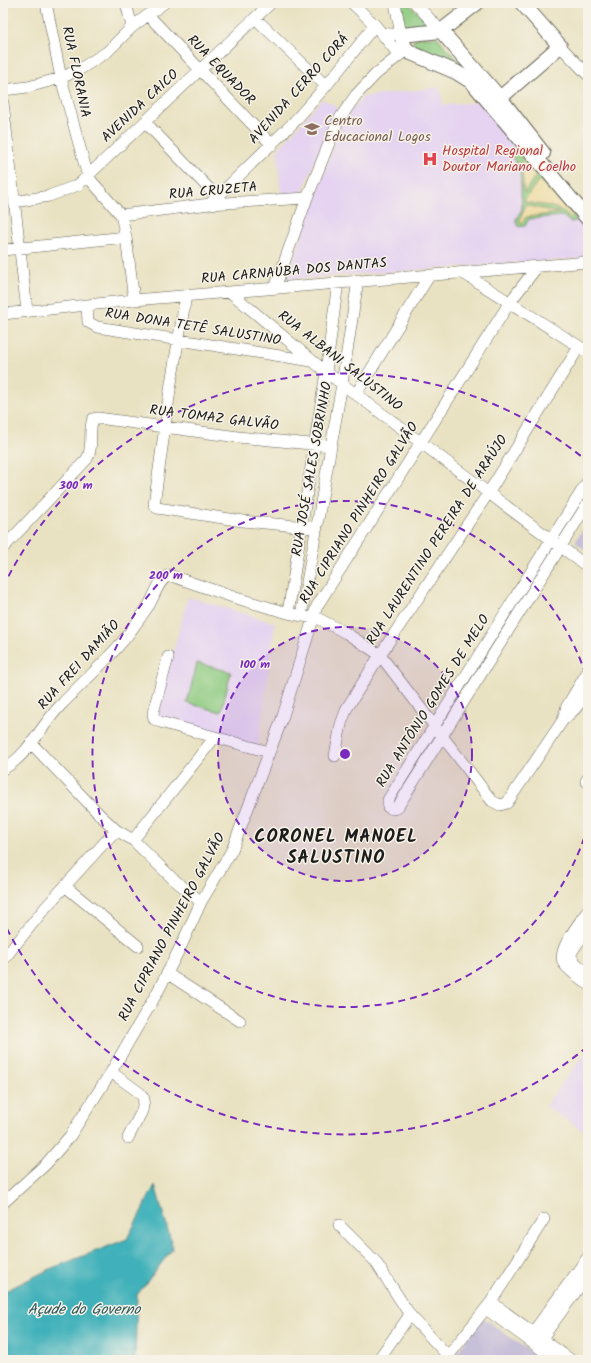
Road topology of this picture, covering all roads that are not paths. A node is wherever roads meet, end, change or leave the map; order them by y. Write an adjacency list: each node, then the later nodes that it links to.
1 (46, 3): 21 (street, RUA FLORANIA)
2 (126, 3): 13 (street)
3 (164, 3): 11 (street)
4 (271, 3): 12 (street, AVENIDA CAICO)
5 (352, 3): 14 (street)
6 (395, 3): 16 (street)
7 (415, 3): 10 (street)
8 (477, 3): 15 (main road)
9 (526, 4): 17 (main road)
10 (424, 7): 15 (street)
11 (148, 15): 13 (street); 19 (street, RUA EQUADOR)
12 (255, 18): 19 (street, AVENIDA CAICO); 22 (street)
13 (132, 27): 21 (street)
14 (378, 29): 16 (street); 18 (street); 22 (street, AVENIDA CERRO CORÁ)
15 (440, 31): 16 (main road); 24 (main road)
16 (401, 35): 18 (main road)
17 (560, 46): 20 (street); 24 (main road)
18 (402, 52): 24 (main road); 29 (street)
19 (200, 69): 26 (street, AVENIDA CAICO); 27 (street, RUA EQUADOR)
20 (588, 75)
21 (61, 78): 23 (street); 28 (street, RUA FLORANIA)
22 (326, 86): 27 (street, AVENIDA CERRO CORÁ)
23 (3, 90)
24 (496, 102): 32 (main road); 34 (main road)
25 (3, 103): 31 (street)
26 (145, 122): 28 (street, AVENIDA CAICO); 30 (street)
27 (272, 145): 30 (street, AVENIDA CERRO CORÁ)
28 (88, 177): 31 (street, AVENIDA CAICO); 33 (street, RUA FLORANIA)
29 (306, 198): 30 (street, RUA CRUZETA); 44 (street)
30 (213, 201): 33 (street, RUA CRUZETA)
31 (14, 202): 36 (street)
32 (588, 208)
33 (121, 215): 35 (street, RUA FLORANIA)
34 (588, 219)
35 (126, 236): 36 (street); 47 (street, RUA FLORANIA)
36 (19, 248): 37 (street); 50 (street)
37 (3, 250)
38 (588, 262): 39 (street, RUA CARNAÚBA DOS DANTAS)
39 (537, 266): 40 (street, RUA CARNAÚBA DOS DANTAS); 48 (street, RUA CIPRIANO PINHEIRO GALVÃO)
40 (464, 273): 41 (street, RUA CARNAÚBA DOS DANTAS); 48 (street)
41 (429, 276): 42 (street, RUA CARNAÚBA DOS DANTAS); 57 (street)
42 (358, 280): 43 (street, RUA CARNAÚBA DOS DANTAS); 56 (street, RUA JOSÉ SALES SOBRINHO)
43 (338, 282): 44 (street, RUA CARNAÚBA DOS DANTAS); 55 (street, RUA JOSÉ SALES SOBRINHO)
44 (275, 288): 45 (street, RUA CARNAÚBA DOS DANTAS)
45 (230, 292): 46 (street, RUA CARNAÚBA DOS DANTAS); 54 (street, RUA ALBANI SALUSTINO)
46 (186, 296): 47 (street, RUA CARNAÚBA DOS DANTAS); 52 (street)
47 (134, 300): 49 (street, RUA CARNAÚBA DOS DANTAS)
48 (510, 302): 53 (street); 59 (street, RUA CIPRIANO PINHEIRO GALVÃO)
49 (87, 306): 50 (street, RUA CARNAÚBA DOS DANTAS); 52 (street, RUA DONA TETÊ SALUSTINO)
50 (27, 311): 51 (street, RUA CARNAÚBA DOS DANTAS)
51 (3, 314)
52 (179, 340): 54 (street, RUA DONA TETÊ SALUSTINO); 58 (street)
53 (584, 349): 63 (street, RUA LAURENTINO PEREIRA DE ARAÚJO)
54 (312, 361): 55 (street, RUA ALBANI SALUSTINO)
55 (326, 372): 56 (street, RUA ALBANI SALUSTINO); 60 (street, RUA JOSÉ SALES SOBRINHO)
56 (342, 384): 57 (street, RUA ALBANI SALUSTINO); 61 (street, RUA JOSÉ SALES SOBRINHO)
57 (356, 394): 59 (street, RUA ALBANI SALUSTINO)
58 (165, 426): 60 (street, RUA TOMAZ GALVÃO); 65 (street); 69 (street, RUA TOMAZ GALVÃO)
59 (421, 443): 63 (street, RUA ALBANI SALUSTINO); 74 (street, RUA CIPRIANO PINHEIRO GALVÃO)
60 (314, 445): 61 (street, RUA TOMAZ GALVÃO); 65 (street, RUA JOSÉ SALES SOBRINHO)
61 (331, 446): 66 (street, RUA JOSÉ SALES SOBRINHO)
62 (588, 482): 67 (street, RUA ANTÔNIO GOMES DE MELO)
63 (489, 492): 67 (street, RUA ALBANI SALUSTINO); 76 (street, RUA LAURENTINO PEREIRA DE ARAÚJO)
64 (588, 503): 68 (street, RUA ANTÔNIO GOMES DE MELO)
65 (302, 527): 66 (street); 73 (street, RUA JOSÉ SALES SOBRINHO)
66 (317, 528): 74 (street, RUA JOSÉ SALES SOBRINHO)
67 (552, 539): 68 (street, RUA ALBANI SALUSTINO); 71 (street, RUA ANTÔNIO GOMES DE MELO)
68 (561, 546): 70 (street, RUA ALBANI SALUSTINO); 72 (street, RUA ANTÔNIO GOMES DE MELO)
69 (3, 548)
70 (588, 567)
71 (523, 584): 72 (street); 75 (street, RUA ANTÔNIO GOMES DE MELO)
72 (533, 590): 75 (street, RUA ANTÔNIO GOMES DE MELO)
73 (288, 613): 74 (street); 86 (street, RUA FREI DAMIÃO)
74 (306, 617): 76 (street); 87 (street, RUA CIPRIANO PINHEIRO GALVÃO)
75 (500, 632): 79 (street, RUA ANTÔNIO GOMES DE MELO)
76 (380, 655): 83 (street); 88 (street, RUA LAURENTINO PEREIRA DE ARAÚJO)
77 (168, 657): 85 (street)
78 (588, 672): 80 (street)
79 (473, 675): 83 (street, RUA ANTÔNIO GOMES DE MELO); 84 (street, RUA ANTÔNIO GOMES DE MELO)
80 (585, 684): 82 (street)
81 (588, 692): 82 (street)
82 (563, 720): 84 (street)
83 (434, 726): 84 (street); 84 (street, RUA ANTÔNIO GOMES DE MELO)
84 (442, 735)
85 (215, 737): 87 (street); 91 (street)
86 (31, 744): 89 (street, RUA FREI DAMIÃO); 90 (street)
87 (269, 752): 93 (street, RUA CIPRIANO PINHEIRO GALVÃO)
88 (335, 756)
89 (3, 769)
90 (116, 830): 91 (street); 92 (street)
91 (133, 840): 93 (street)
92 (66, 887): 96 (street); 97 (street)
93 (201, 902): 99 (street, RUA CIPRIANO PINHEIRO GALVÃO)
94 (588, 910): 95 (street)
95 (586, 924): 98 (street); 100 (street)
96 (138, 946)
97 (3, 960)
98 (588, 973)
99 (168, 974): 101 (street); 102 (street, RUA CIPRIANO PINHEIRO GALVÃO)
100 (588, 984)
101 (240, 1021)
102 (111, 1072): 103 (street); 104 (street, RUA CIPRIANO PINHEIRO GALVÃO)
103 (128, 1138)
104 (3, 1203)
105 (544, 1219): 109 (street)
106 (339, 1225): 110 (street)
107 (588, 1257): 111 (street)
108 (588, 1275): 111 (street)
109 (488, 1305): 111 (street); 112 (street)
110 (410, 1315): 112 (street); 113 (street)
111 (535, 1339): 114 (street); 115 (street)
112 (447, 1358)
113 (378, 1360)
114 (556, 1360)
115 (571, 1360)

